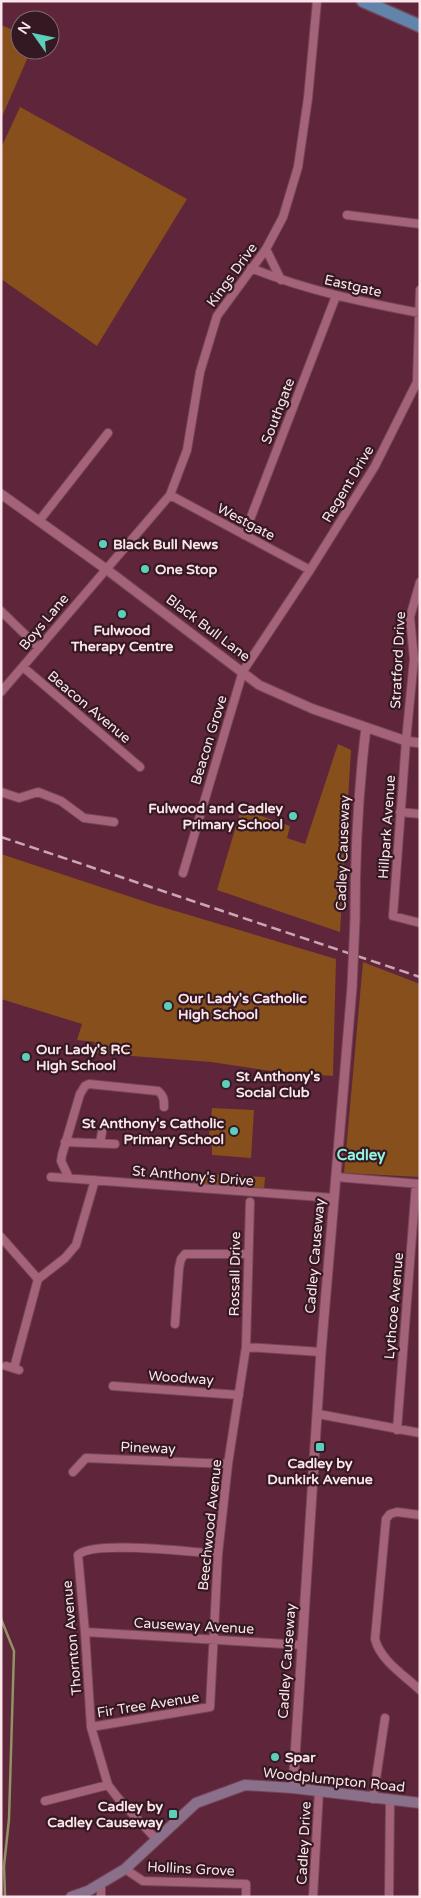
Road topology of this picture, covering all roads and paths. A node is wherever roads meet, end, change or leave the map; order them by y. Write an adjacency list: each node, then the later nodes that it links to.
1 (317, 1): 7 (street, Kings Drive)
2 (364, 1): 3 (highway)
3 (384, 6): 4 (highway)
4 (420, 26)
5 (347, 215): 6 (street)
6 (420, 224)
7 (266, 249): 8 (street, Kings Drive); 9 (street)
8 (251, 268): 9 (street, Eastgate); 15 (street, Kings Drive)
9 (281, 280): 11 (street, Eastgate)
10 (420, 290): 12 (street, Regent Drive)
11 (336, 296): 12 (street, Eastgate); 17 (street, Southgate)
12 (419, 313): 19 (street, Regent Drive)
13 (108, 433): 16 (street)
14 (1, 494): 16 (street, Black Bull Lane)
15 (170, 495): 17 (street, Westgate); 18 (street, Kings Drive)
16 (39, 521): 18 (street, Black Bull Lane)
17 (244, 535): 19 (street, Westgate)
18 (106, 569): 22 (street, Boys Lane); 25 (street, Black Bull Lane)
19 (310, 570): 25 (street, Regent Drive)
20 (420, 582): 23 (street, Stratford Drive)
21 (1, 611): 22 (street)
22 (38, 648): 24 (street, Boys Lane)
23 (417, 659): 28 (street, Stratford Drive)
24 (22, 666): 26 (street, Boys Lane); 30 (street, Beacon Avenue)
25 (243, 671): 27 (street, Black Bull Lane); 35 (street, Beacon Grove)
26 (1, 692)
27 (366, 728): 28 (street, Black Bull Lane); 43 (street, Cadley Causeway, bridge)
28 (406, 741): 29 (street, Black Bull Lane); 32 (street, Hillpark Avenue)
29 (420, 743)
30 (140, 767)
31 (1, 792): 34 (street)
32 (400, 812): 33 (street); 36 (street, Hillpark Avenue)
33 (420, 814)
34 (114, 822)
35 (182, 874)
36 (420, 923)
37 (164, 1107): 39 (street)
38 (102, 1132): 40 (street)
39 (65, 1142): 40 (street); 44 (street)
40 (100, 1142): 41 (street)
41 (115, 1144)
42 (51, 1177): 44 (street, St Anthony's Drive)
43 (336, 1177): 46 (street); 47 (street, Cadley Causeway)
44 (70, 1178): 45 (street, St Anthony's Drive)
45 (96, 1180): 47 (street, St Anthony's Drive); 51 (street)
46 (418, 1184): 59 (street, Lythcoe Avenue)
47 (334, 1198): 54 (street, Cadley Causeway)
48 (250, 1202): 50 (street, Rossall Drive)
49 (1, 1236): 51 (street)
50 (248, 1254): 52 (street); 53 (street, Rossall Drive)
51 (38, 1279): 55 (street)
52 (175, 1324)
53 (246, 1347): 54 (street); 57 (street, Beechwood Avenue)
54 (321, 1352): 58 (street, Cadley Causeway)
55 (13, 1368)
56 (114, 1386): 57 (street, Woodway)
57 (239, 1394): 61 (street, Beechwood Avenue)
58 (318, 1414): 59 (street); 67 (street, Cadley Causeway)
59 (397, 1430): 60 (street)
60 (420, 1433)
61 (228, 1464): 62 (street, Pineway); 64 (street, Beechwood Avenue)
62 (73, 1472)
63 (420, 1515): 68 (street)
64 (218, 1554): 65 (street, Thornton Avenue); 66 (street, Beechwood Avenue)
65 (86, 1632): 66 (street, Causeway Avenue); 71 (street, Thornton Avenue)
66 (213, 1639): 67 (street, Causeway Avenue); 69 (street, Beechwood Avenue)
67 (302, 1644): 73 (street, Cadley Causeway)
68 (420, 1690)
69 (210, 1707): 71 (street, Fir Tree Avenue)
70 (385, 1718): 75 (street)
71 (91, 1727): 72 (street, Thornton Avenue)
72 (108, 1785): 76 (street); 79 (street, Thornton Avenue)
73 (293, 1788): 74 (main road, Woodplumpton Road); 79 (main road, Woodplumpton Road)
74 (319, 1791): 75 (main road, Woodplumpton Road); 85 (street, Cadley Drive)
75 (373, 1798): 77 (main road, Woodplumpton Road)
76 (45, 1801)
77 (390, 1801): 78 (main road, Woodplumpton Road); 86 (street)
78 (420, 1803)
79 (157, 1840): 80 (main road, Woodplumpton Road)
80 (125, 1869): 81 (main road, Woodplumpton Road); 84 (street, Hollins Grove)
81 (101, 1884): 82 (main road, Woodplumpton Road); 83 (street)
82 (71, 1897)
83 (101, 1897)
84 (246, 1897)
85 (314, 1897)
86 (389, 1897)

